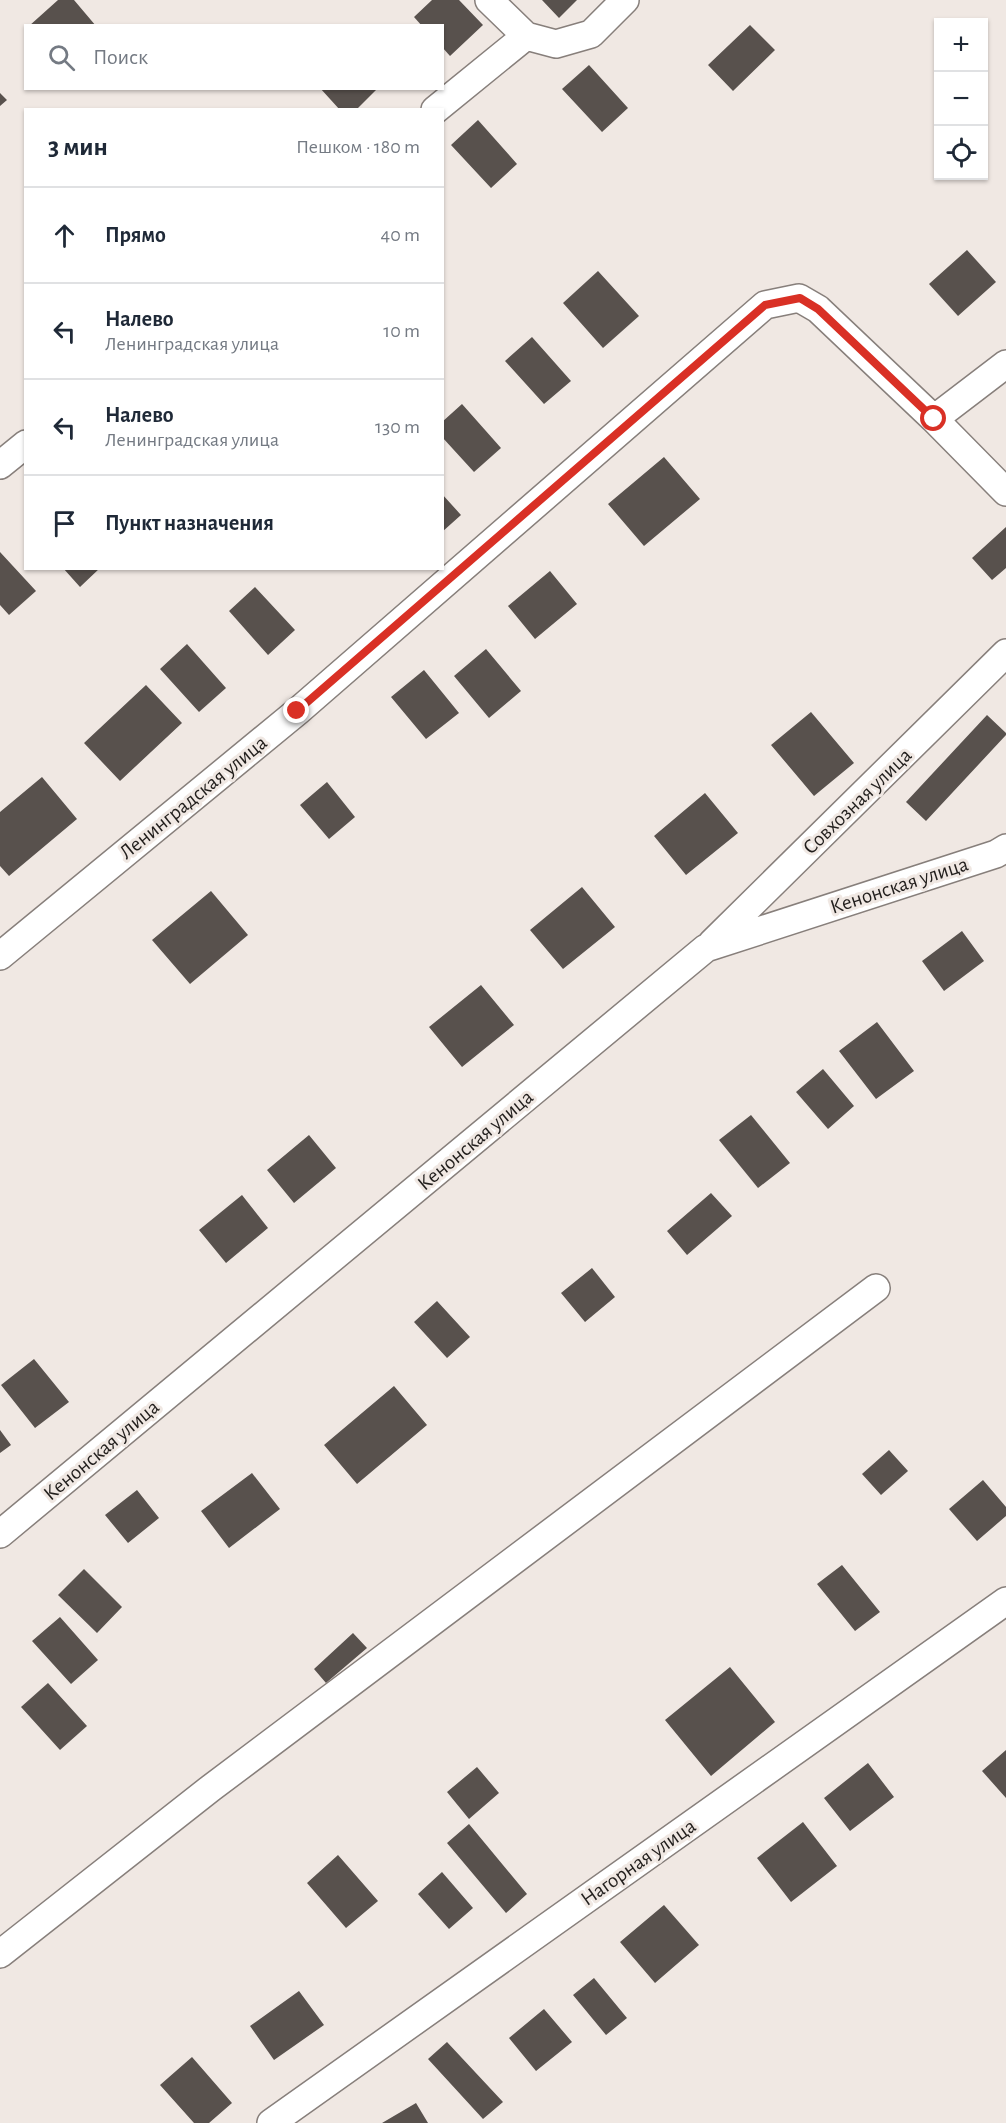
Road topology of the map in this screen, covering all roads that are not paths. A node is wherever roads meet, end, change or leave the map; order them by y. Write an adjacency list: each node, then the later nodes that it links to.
1 (489, 0): 3 (street)
2 (625, 0): 3 (street)
3 (526, 36): 4 (street)
4 (437, 108)
5 (1006, 364): 6 (street)
6 (934, 419): 9 (street); 13 (street, Ленинградская улица)
7 (24, 446): 8 (street)
8 (0, 465)
9 (1006, 492)
10 (1006, 653): 12 (street, Совхозная улица)
11 (1006, 848): 12 (street, Кенонская улица)
12 (706, 948): 15 (street, Кенонская улица)
13 (0, 956)
14 (876, 1288): 17 (street)
15 (0, 1534)
16 (1006, 1601): 18 (street, Нагорная улица)
17 (0, 1954)
18 (271, 2123)

